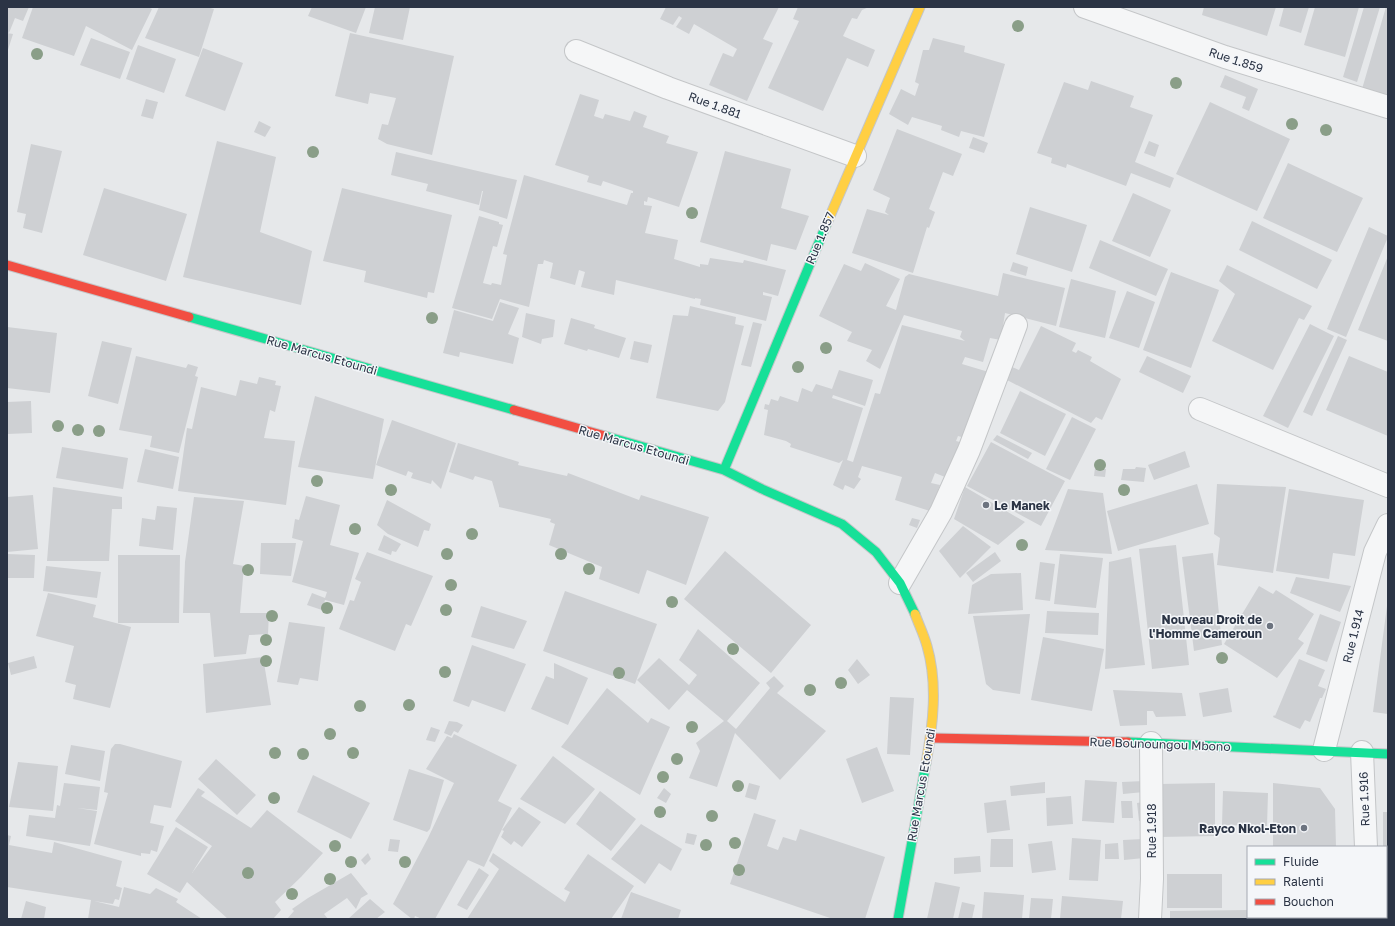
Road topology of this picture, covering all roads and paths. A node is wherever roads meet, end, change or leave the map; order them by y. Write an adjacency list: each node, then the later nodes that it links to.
1 (920, 7): 5 (street, Rue 1.857)
2 (1085, 7): 4 (street, Rue 1.859)
3 (576, 51): 5 (street, Rue 1.881)
4 (1388, 107)
5 (855, 156): 9 (street, Rue 1.857)
6 (7, 265): 9 (street, Rue Marcus Etoundi)
7 (1016, 325): 12 (street)
8 (1200, 409): 10 (street)
9 (724, 470): 12 (street, Rue Marcus Etoundi)
10 (1388, 486)
11 (1388, 525): 15 (street, Rue 1.914)
12 (900, 583): 13 (street, Rue Marcus Etoundi)
13 (931, 738): 14 (street, Rue Bounoungou Mbono); 19 (street, Rue Marcus Etoundi)
14 (1151, 743): 15 (street, Rue Bounoungou Mbono); 20 (street, Rue 1.918)
15 (1324, 750): 16 (street, Rue Bounoungou Mbono)
16 (1362, 752): 17 (street, Rue Bounoungou Mbono); 18 (street, Rue 1.916)
17 (1388, 754)
18 (1366, 846)
19 (898, 919)
20 (1150, 919)

